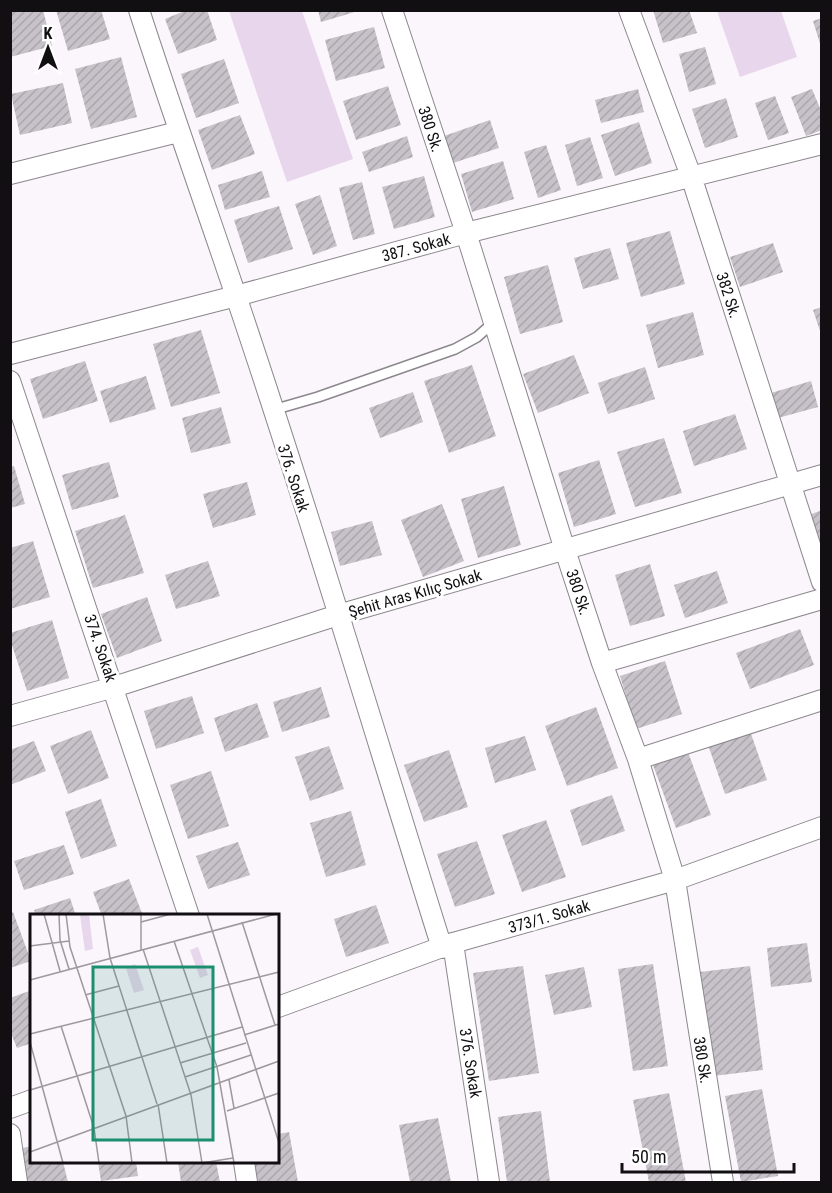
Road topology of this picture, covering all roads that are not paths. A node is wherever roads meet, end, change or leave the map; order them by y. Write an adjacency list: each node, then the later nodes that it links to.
1 (139, 10): 4 (street, 376. Sokak)
2 (392, 10): 8 (street, 380 Sk.)
3 (629, 10): 7 (street, 382 Sk.)
4 (178, 132): 6 (street); 9 (street, 376. Sokak)
5 (822, 144): 7 (street, 387. Sokak)
6 (10, 174)
7 (691, 176): 8 (street, 387. Sokak); 15 (street, 382 Sk.)
8 (466, 233): 9 (street, 387. Sokak); 10 (street, 380 Sk.)
9 (236, 296): 11 (street, 387. Sokak); 13 (street, 376. Sokak)
10 (494, 322): 13 (lane); 16 (street, 380 Sk.)
11 (10, 354)
12 (10, 381): 21 (street, 374. Sokak)
13 (273, 410): 19 (street, 376. Sokak)
14 (822, 475): 15 (street, Şehit Aras Kılıç Sokak)
15 (790, 484): 16 (street, Şehit Aras Kılıç Sokak); 17 (street, 382 Sk.)
16 (565, 550): 19 (street, Şehit Aras Kılıç Sokak); 20 (street, 380 Sk.)
17 (822, 582)
18 (822, 599): 20 (street)
19 (338, 615): 21 (street, Şehit Aras Kılıç Sokak); 28 (street, 376. Sokak)
20 (602, 663): 24 (street, 380 Sk.)
21 (114, 687): 23 (street, Şehit Aras Kılıç Sokak); 27 (street, 374. Sokak)
22 (822, 700): 24 (street)
23 (10, 716)
24 (638, 759): 26 (street, 380 Sk.)
25 (822, 827): 26 (street, 373/1. Sokak)
26 (675, 880): 28 (street, 373/1. Sokak); 37 (street, 380 Sk.)
27 (189, 914)
28 (447, 945): 29 (street, 373/1. Sokak); 36 (street, 376. Sokak)
29 (279, 1008)
30 (30, 1101): 31 (street)
31 (10, 1107)
32 (10, 1134): 34 (street)
33 (244, 1163): 35 (street)
34 (17, 1182)
35 (247, 1182)
36 (489, 1182)
37 (723, 1182)

